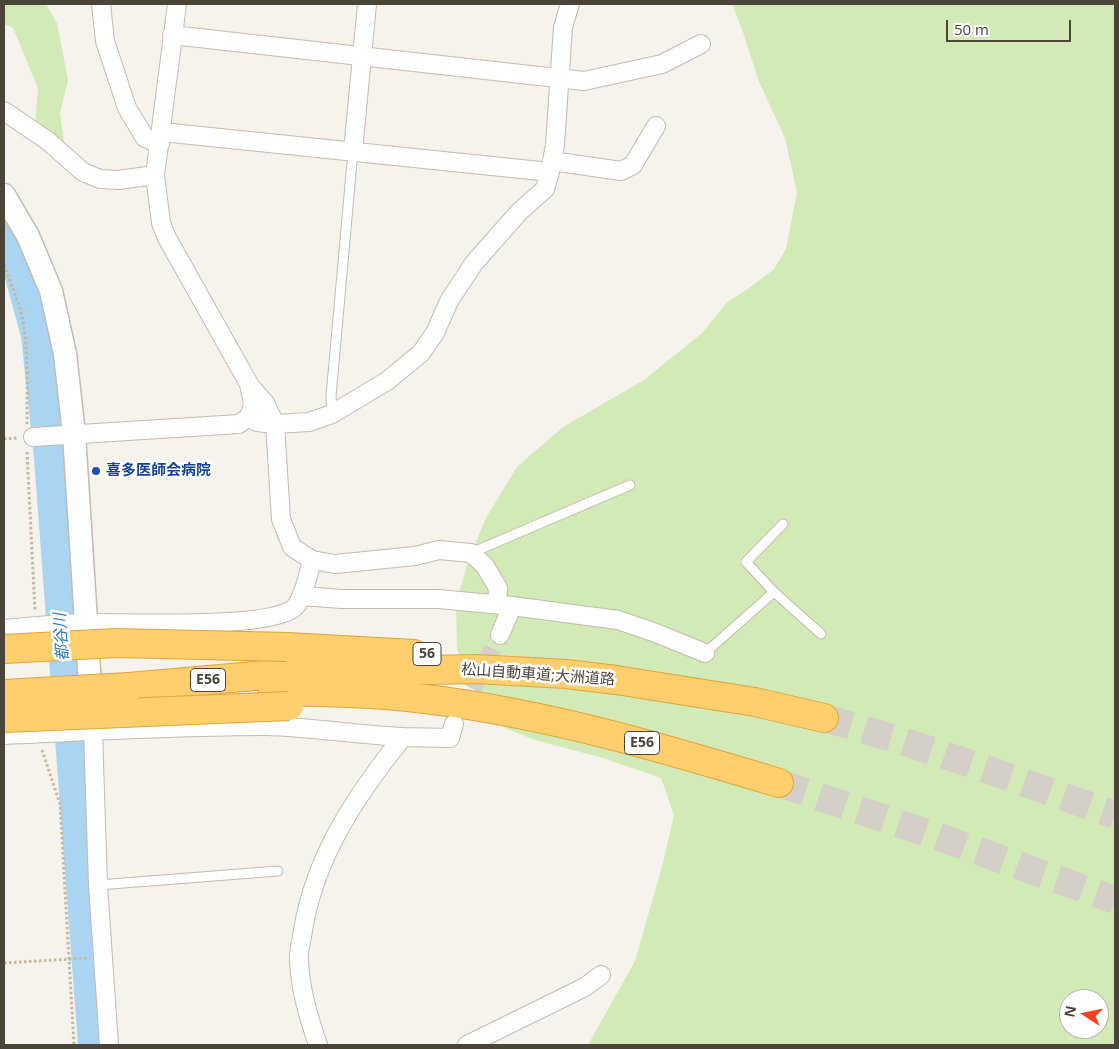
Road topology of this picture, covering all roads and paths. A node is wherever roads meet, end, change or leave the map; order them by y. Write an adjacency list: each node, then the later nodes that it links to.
1 (101, 4): 11 (street)
2 (177, 4): 5 (street)
3 (367, 4): 7 (street)
4 (570, 4): 8 (street)
5 (172, 34): 7 (street); 11 (street)
6 (701, 44): 8 (street)
7 (362, 55): 8 (street); 12 (street)
8 (559, 78): 13 (street)
9 (4, 111): 14 (street)
10 (656, 126): 13 (street)
11 (161, 138): 12 (street); 14 (street)
12 (353, 151): 13 (street); 18 (lane)
13 (551, 166): 18 (street)
14 (155, 175): 17 (street)
15 (4, 195): 21 (street)
16 (4, 265): 22 (path)
17 (249, 384): 19 (street); 20 (street)
18 (332, 414): 20 (street)
19 (249, 417): 20 (street); 21 (street)
20 (275, 424): 26 (street)
21 (68, 434): 22 (street); 30 (street)
22 (29, 438): 31 (path)
23 (630, 485): 25 (lane)
24 (783, 524): 27 (lane)
25 (471, 553): 26 (street); 29 (street)
26 (312, 560): 28 (street)
27 (774, 592): 33 (lane); 36 (lane)
28 (301, 596): 29 (street); 30 (street)
29 (505, 605): 34 (street); 36 (street)
30 (86, 623): 31 (street); 42 (street)
31 (36, 626): 32 (street)
32 (4, 629)
33 (821, 634)
34 (500, 635)
35 (4, 649): 37 (highway, bridge)
36 (704, 653)
37 (288, 679): 38 (highway, E56, bridge); 39 (highway, bridge); 40 (highway, 松山自動車道;大洲道路 / 56); 46 (highway, E56)
38 (4, 694)
39 (4, 718)
40 (824, 718)
41 (454, 724): 45 (street)
42 (94, 731): 43 (street); 45 (street); 48 (street)
43 (41, 733): 44 (street); 50 (path)
44 (4, 735)
45 (403, 737): 55 (street)
46 (779, 783)
47 (278, 871): 48 (lane)
48 (98, 885): 49 (street)
49 (103, 957): 50 (path); 54 (street)
50 (69, 959): 51 (path); 53 (path)
51 (4, 963)
52 (601, 975): 56 (street)
53 (74, 1045)
54 (109, 1045)
55 (318, 1045)
56 (467, 1045)

